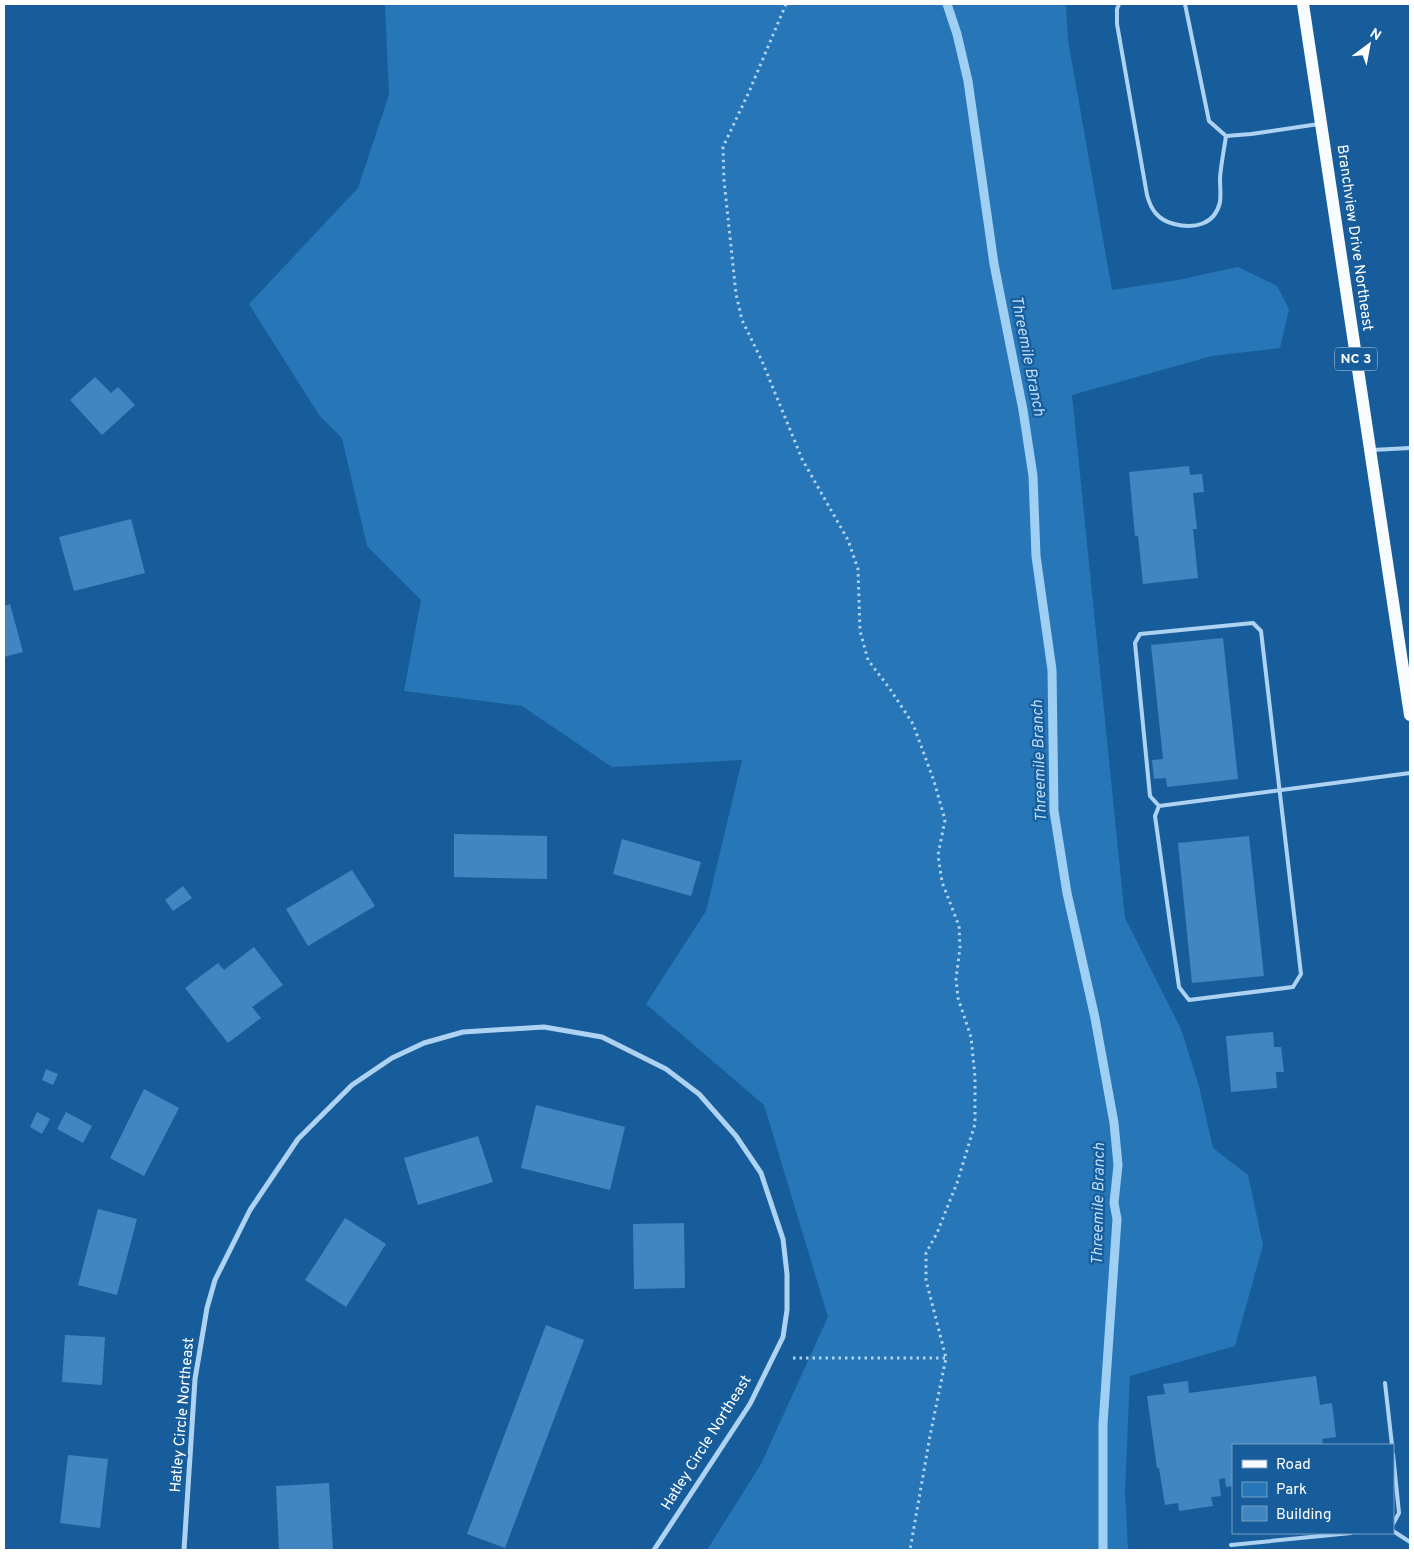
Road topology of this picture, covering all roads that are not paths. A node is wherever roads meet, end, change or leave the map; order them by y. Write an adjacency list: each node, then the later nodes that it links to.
1 (1119, 4): 5 (lane)
2 (1185, 4): 5 (lane)
3 (1303, 4): 4 (main road, Branchview Drive Northeast / NC 3)
4 (1321, 124): 5 (lane); 7 (main road, Branchview Drive Northeast / NC 3)
5 (1226, 136)
6 (1410, 448): 7 (lane)
7 (1370, 451): 8 (main road, Branchview Drive Northeast / NC 3)
8 (1410, 714)
9 (1410, 772): 10 (lane)
10 (1280, 791): 11 (lane); 11 (lane); 11 (lane)
11 (1159, 806)
12 (1385, 1384): 13 (lane)
13 (1392, 1444)
14 (1394, 1464): 15 (lane)
15 (1394, 1522)
16 (1394, 1532): 18 (lane)
17 (1340, 1534): 19 (lane)
18 (1410, 1542)
19 (1232, 1544)
20 (184, 1550): 21 (street, Hatley Circle Northeast)
21 (654, 1550)

